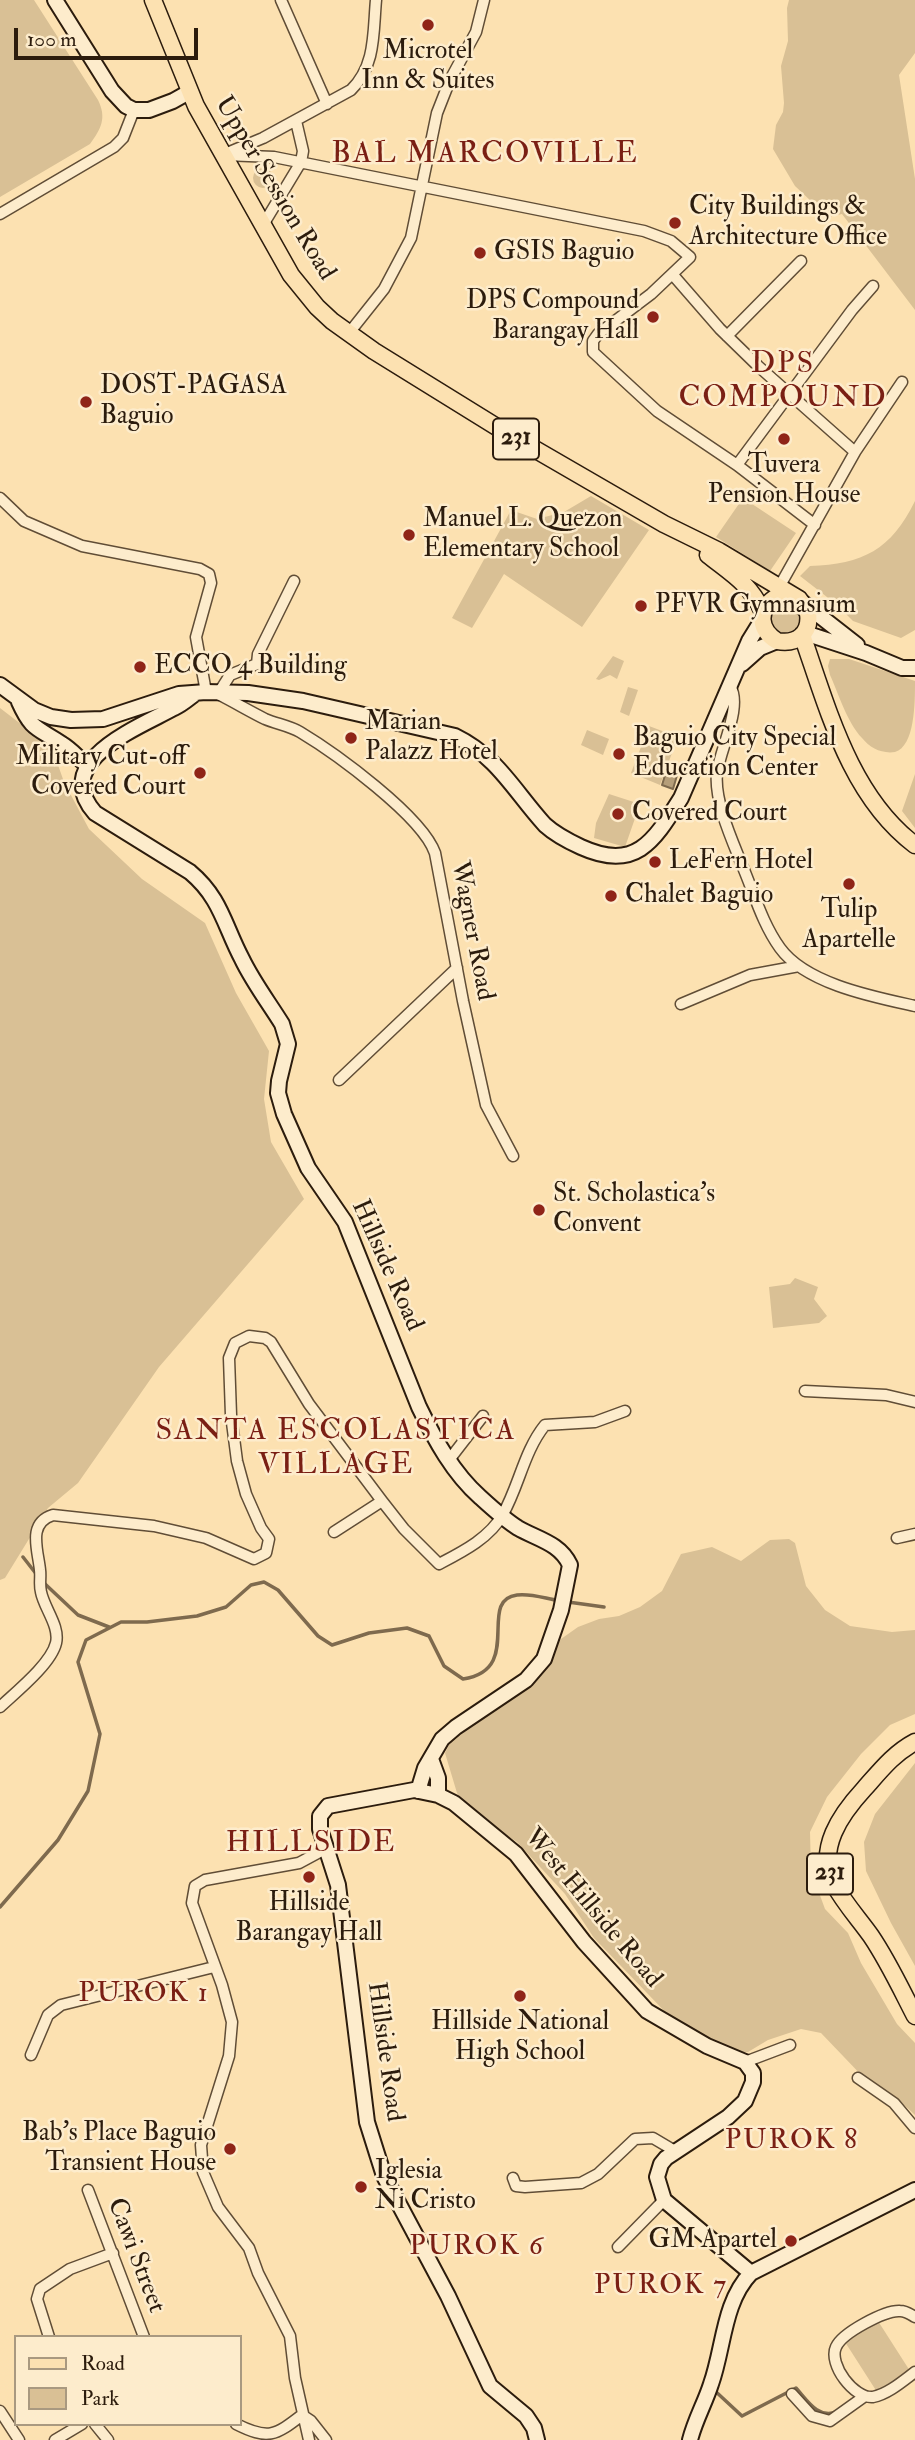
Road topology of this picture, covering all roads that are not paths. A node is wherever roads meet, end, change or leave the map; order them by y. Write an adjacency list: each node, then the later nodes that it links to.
1 (55, 0): 8 (street)
2 (153, 0): 6 (main road, Upper Session Road / 231)
3 (281, 0): 7 (street)
4 (376, 0): 7 (street)
5 (484, 0): 12 (street)
6 (193, 99): 8 (street); 10 (main road, Upper Session Road / 231)
7 (327, 104): 9 (street)
8 (134, 110): 13 (street)
9 (296, 121): 10 (street); 11 (street)
10 (224, 155): 11 (street); 14 (main road, Upper Session Road / 231)
11 (301, 162): 12 (street); 14 (street)
12 (421, 188): 16 (street); 18 (street)
13 (0, 214)
14 (263, 225): 18 (main road, Upper Session Road / 231)
15 (801, 261): 19 (street)
16 (673, 275): 19 (street); 23 (street)
17 (873, 286): 21 (street)
18 (349, 333): 26 (main road, Upper Session Road / 231)
19 (727, 336): 21 (street)
20 (902, 382): 22 (street)
21 (789, 396): 22 (street); 23 (street)
22 (855, 452): 25 (street)
23 (737, 465): 25 (street)
24 (0, 498): 36 (street)
25 (815, 525): 29 (street)
26 (688, 538): 29 (main road, Upper Session Road / 231); 29 (main road, Upper Session Road / 231)
27 (294, 581): 36 (street)
28 (798, 599): 29 (main road, Upper Session Road / 231); 30 (main road, 231); 31 (street)
29 (769, 604): 30 (main road, 231); 32 (street)
30 (793, 638): 31 (street); 32 (street); 39 (main road, 231)
31 (866, 653): 33 (street)
32 (738, 668): 35 (street)
33 (915, 668)
34 (0, 685): 37 (street)
35 (730, 686): 36 (street); 40 (street)
36 (207, 693): 37 (street); 38 (street); 41 (street, Wagner Road)
37 (18, 700): 38 (street)
38 (88, 766): 50 (street, Hillside Road)
39 (915, 845)
40 (799, 967): 42 (street); 43 (street)
41 (457, 968): 44 (street); 45 (street, Wagner Road)
42 (681, 1004)
43 (915, 1006)
44 (339, 1080)
45 (513, 1156)
46 (805, 1391): 47 (street)
47 (915, 1402)
48 (625, 1411): 52 (street)
49 (483, 1416): 50 (street)
50 (449, 1460): 52 (street, Hillside Road)
51 (382, 1501): 52 (street); 53 (street); 56 (street)
52 (503, 1516): 58 (street, Hillside Road)
53 (334, 1532)
54 (915, 1534): 55 (street)
55 (897, 1538)
56 (0, 1707)
57 (915, 1742): 63 (main road, 231)
58 (432, 1759): 59 (street, Hillside Road); 60 (street)
59 (418, 1791): 60 (street, Hillside Road); 61 (street, Hillside Road)
60 (438, 1795): 66 (street, West Hillside Road)
61 (325, 1849): 62 (street); 93 (street, Hillside Road)
62 (214, 1967): 65 (street); 84 (street)
63 (915, 2016)
64 (790, 2045): 66 (street)
65 (31, 2055)
66 (745, 2062): 69 (street)
67 (858, 2078): 68 (street)
68 (915, 2128)
69 (675, 2151): 70 (street); 73 (street)
70 (513, 2178)
71 (88, 2190): 75 (street, Cawi Street)
72 (915, 2190): 76 (street)
73 (664, 2200): 74 (street); 76 (street)
74 (618, 2246)
75 (113, 2253): 78 (street); 79 (street, Cawi Street)
76 (751, 2273): 94 (street)
77 (915, 2317): 82 (street)
78 (48, 2335)
79 (143, 2335)
80 (915, 2372): 82 (street)
81 (792, 2394): 82 (street)
82 (865, 2396)
83 (0, 2411): 88 (street)
84 (302, 2415): 87 (street); 91 (street); 92 (street)
85 (79, 2426): 89 (street)
86 (97, 2426): 90 (street)
87 (240, 2426)
88 (19, 2440)
89 (55, 2440)
90 (108, 2440)
91 (309, 2440)
92 (326, 2440)
93 (537, 2440)
94 (690, 2440)

